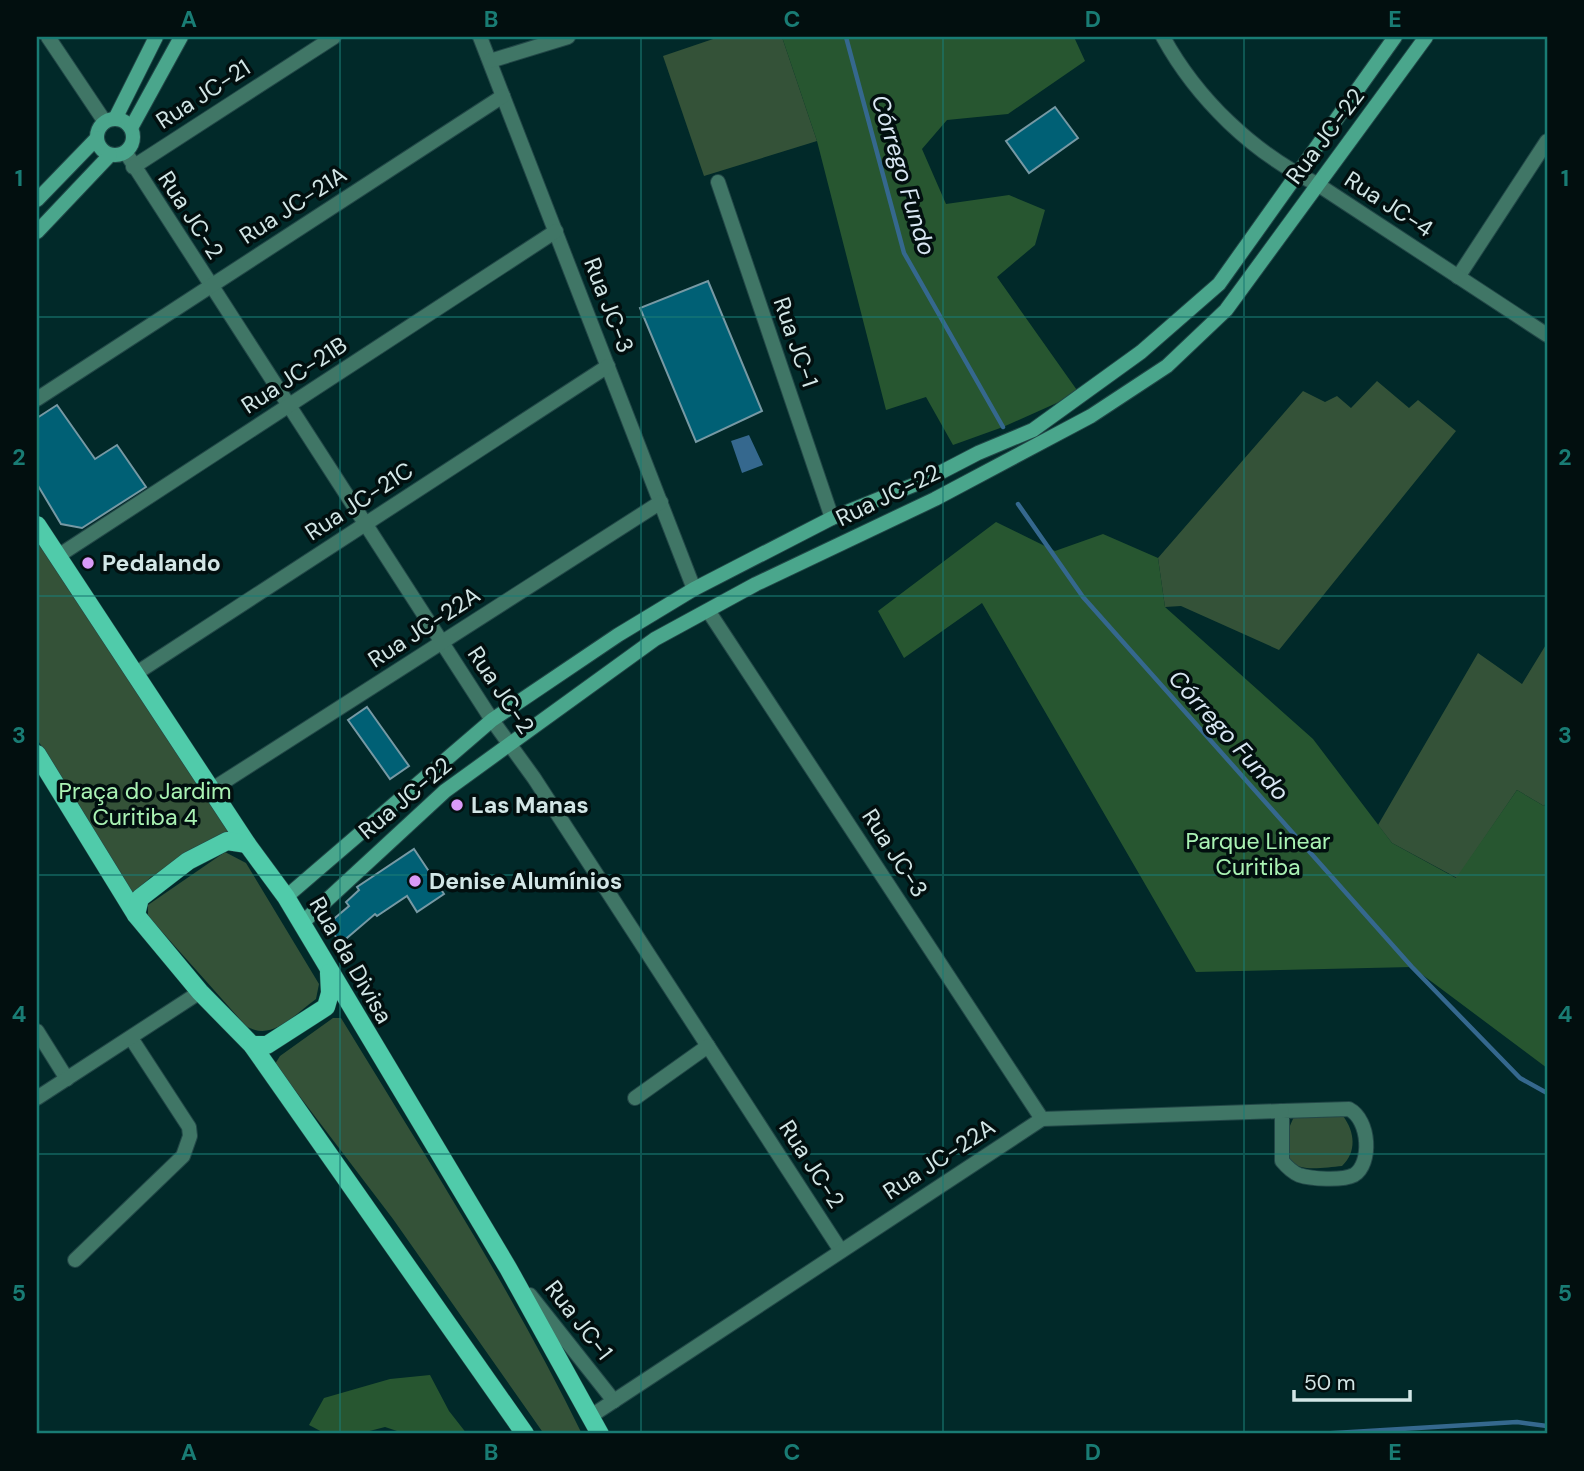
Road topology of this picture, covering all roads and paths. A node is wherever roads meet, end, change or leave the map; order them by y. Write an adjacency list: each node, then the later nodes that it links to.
1 (41, 37): 11 (street)
2 (48, 37): 14 (street)
3 (156, 37): 14 (main road)
4 (180, 37): 15 (main road)
5 (334, 37): 20 (street, Rua JC-21)
6 (480, 37): 12 (street, Rua JC-3)
7 (568, 37): 12 (street)
8 (1163, 37): 21 (street, Rua JC-4)
9 (1395, 37): 21 (main road, Rua JC-22)
10 (1426, 37): 23 (main road, Rua JC-22)
11 (37, 40)
12 (489, 61): 13 (street, Rua JC-3)
13 (503, 96): 25 (street, Rua JC-3); 28 (street, Rua JC-21A)
14 (110, 120): 15 (main road); 16 (main road)
15 (131, 128): 18 (main road)
16 (97, 138): 19 (main road); 24 (main road)
17 (1547, 141): 27 (street)
18 (125, 153): 19 (main road); 20 (street, Rua JC-2)
19 (110, 155): 26 (main road)
20 (133, 167): 28 (street, Rua JC-2)
21 (1296, 174): 23 (street, Rua JC-4); 33 (main road, Rua JC-22)
22 (718, 182): 36 (street, Rua JC-1)
23 (1317, 184): 27 (street, Rua JC-4); 34 (main road, Rua JC-22)
24 (37, 200)
25 (556, 231): 30 (street, Rua JC-3); 32 (street, Rua JC-21B)
26 (37, 232)
27 (1458, 277): 29 (street, Rua JC-4)
28 (210, 286): 31 (street, Rua JC-21A); 32 (street, Rua JC-2)
29 (1547, 335)
30 (608, 366): 35 (street, Rua JC-3); 37 (street, Rua JC-21C)
31 (37, 399)
32 (288, 406): 37 (street, Rua JC-2); 39 (street, Rua JC-21B)
33 (926, 480): 34 (main road); 36 (main road, Rua JC-22)
34 (934, 499): 41 (main road, Rua JC-22)
35 (660, 502): 40 (street, Rua JC-3); 42 (street, Rua JC-22A)
36 (832, 517): 40 (main road, Rua JC-22)
37 (365, 524): 42 (street, Rua JC-2); 43 (street, Rua JC-21C)
38 (37, 525): 39 (main road, Rua da Divisa)
39 (58, 556): 43 (main road, Rua da Divisa)
40 (694, 589): 44 (main road, Rua JC-22)
41 (709, 612): 45 (main road, Rua JC-22); 62 (street, Rua JC-3)
42 (442, 642): 44 (street, Rua JC-2); 47 (street, Rua JC-22A)
43 (135, 674): 47 (main road, Rua da Divisa)
44 (492, 720): 45 (street, Rua JC-2); 49 (main road, Rua JC-22)
45 (509, 744): 51 (main road, Rua JC-22); 57 (street, Rua JC-2)
46 (37, 754): 50 (main road)
47 (211, 790): 48 (main road, Rua da Divisa)
48 (247, 844): 49 (main road, Rua da Divisa); 50 (main road)
49 (286, 897): 51 (main road, Rua da Divisa)
50 (136, 915): 53 (main road)
51 (301, 924): 52 (main road, Rua da Divisa)
52 (329, 973): 56 (main road); 65 (main road, Rua da Divisa)
53 (200, 992): 55 (street); 56 (main road)
54 (37, 1031): 58 (street)
55 (131, 1038): 58 (street); 64 (street)
56 (252, 1045): 68 (main road)
57 (708, 1046): 60 (street); 63 (street, Rua JC-2)
58 (67, 1079): 59 (street)
59 (37, 1098)
60 (635, 1098)
61 (1282, 1111): 61 (street); 62 (street)
62 (1042, 1119): 63 (street, Rua JC-22A)
63 (841, 1251): 66 (street, Rua JC-22A)
64 (75, 1260)
65 (508, 1268): 66 (street, Rua JC-1); 67 (main road, Rua da Divisa)
66 (614, 1401): 67 (street, Rua JC-22A)
67 (591, 1416): 69 (main road, Rua da Divisa)
68 (525, 1434)
69 (600, 1434)

